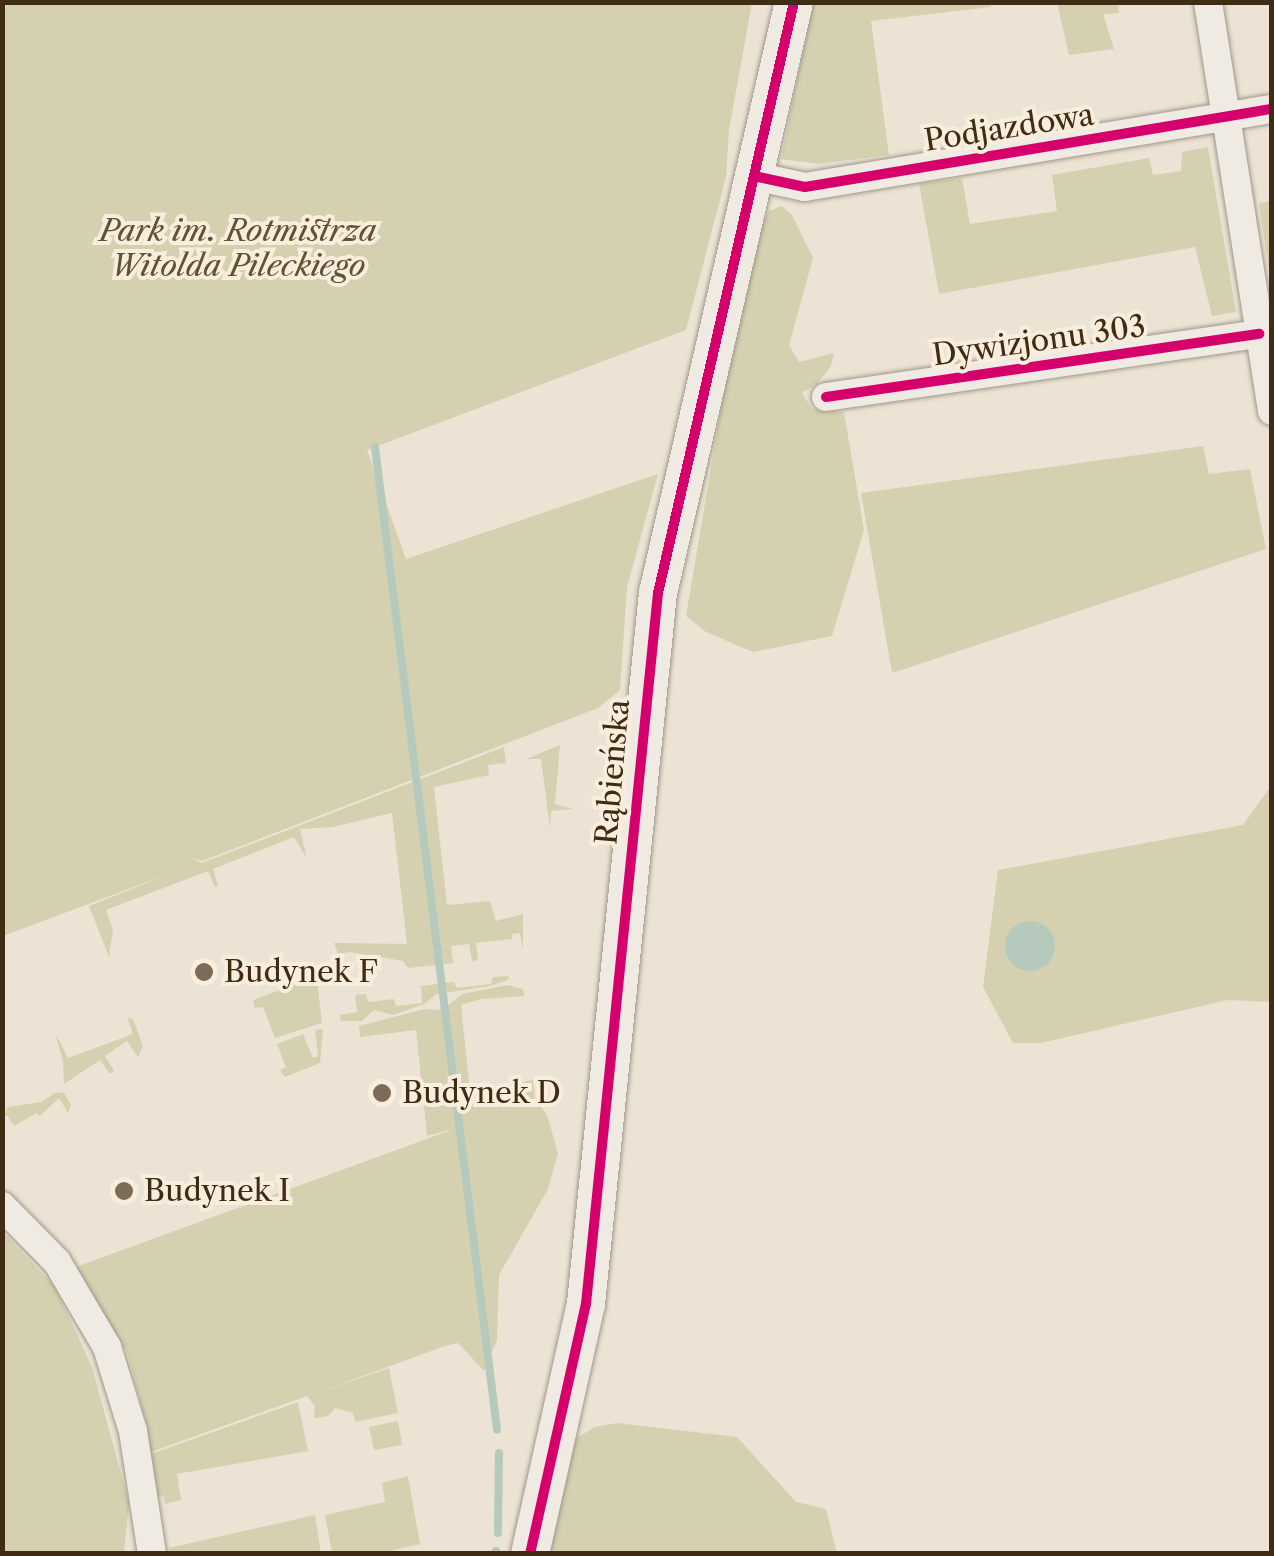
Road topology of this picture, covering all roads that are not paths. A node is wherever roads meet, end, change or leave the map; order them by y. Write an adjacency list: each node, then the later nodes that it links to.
1 (794, 2): 5 (street, Rąbieńska)
2 (1208, 2): 4 (street)
3 (1272, 109): 4 (street, Podjazdowa)
4 (1226, 117): 5 (street, Podjazdowa); 6 (street)
5 (754, 176): 11 (street, Rąbieńska)
6 (1259, 334): 7 (street, Dywizjonu 303); 8 (street)
7 (826, 398)
8 (1272, 412)
9 (2, 1206): 10 (street)
10 (152, 1554)
11 (530, 1554)

